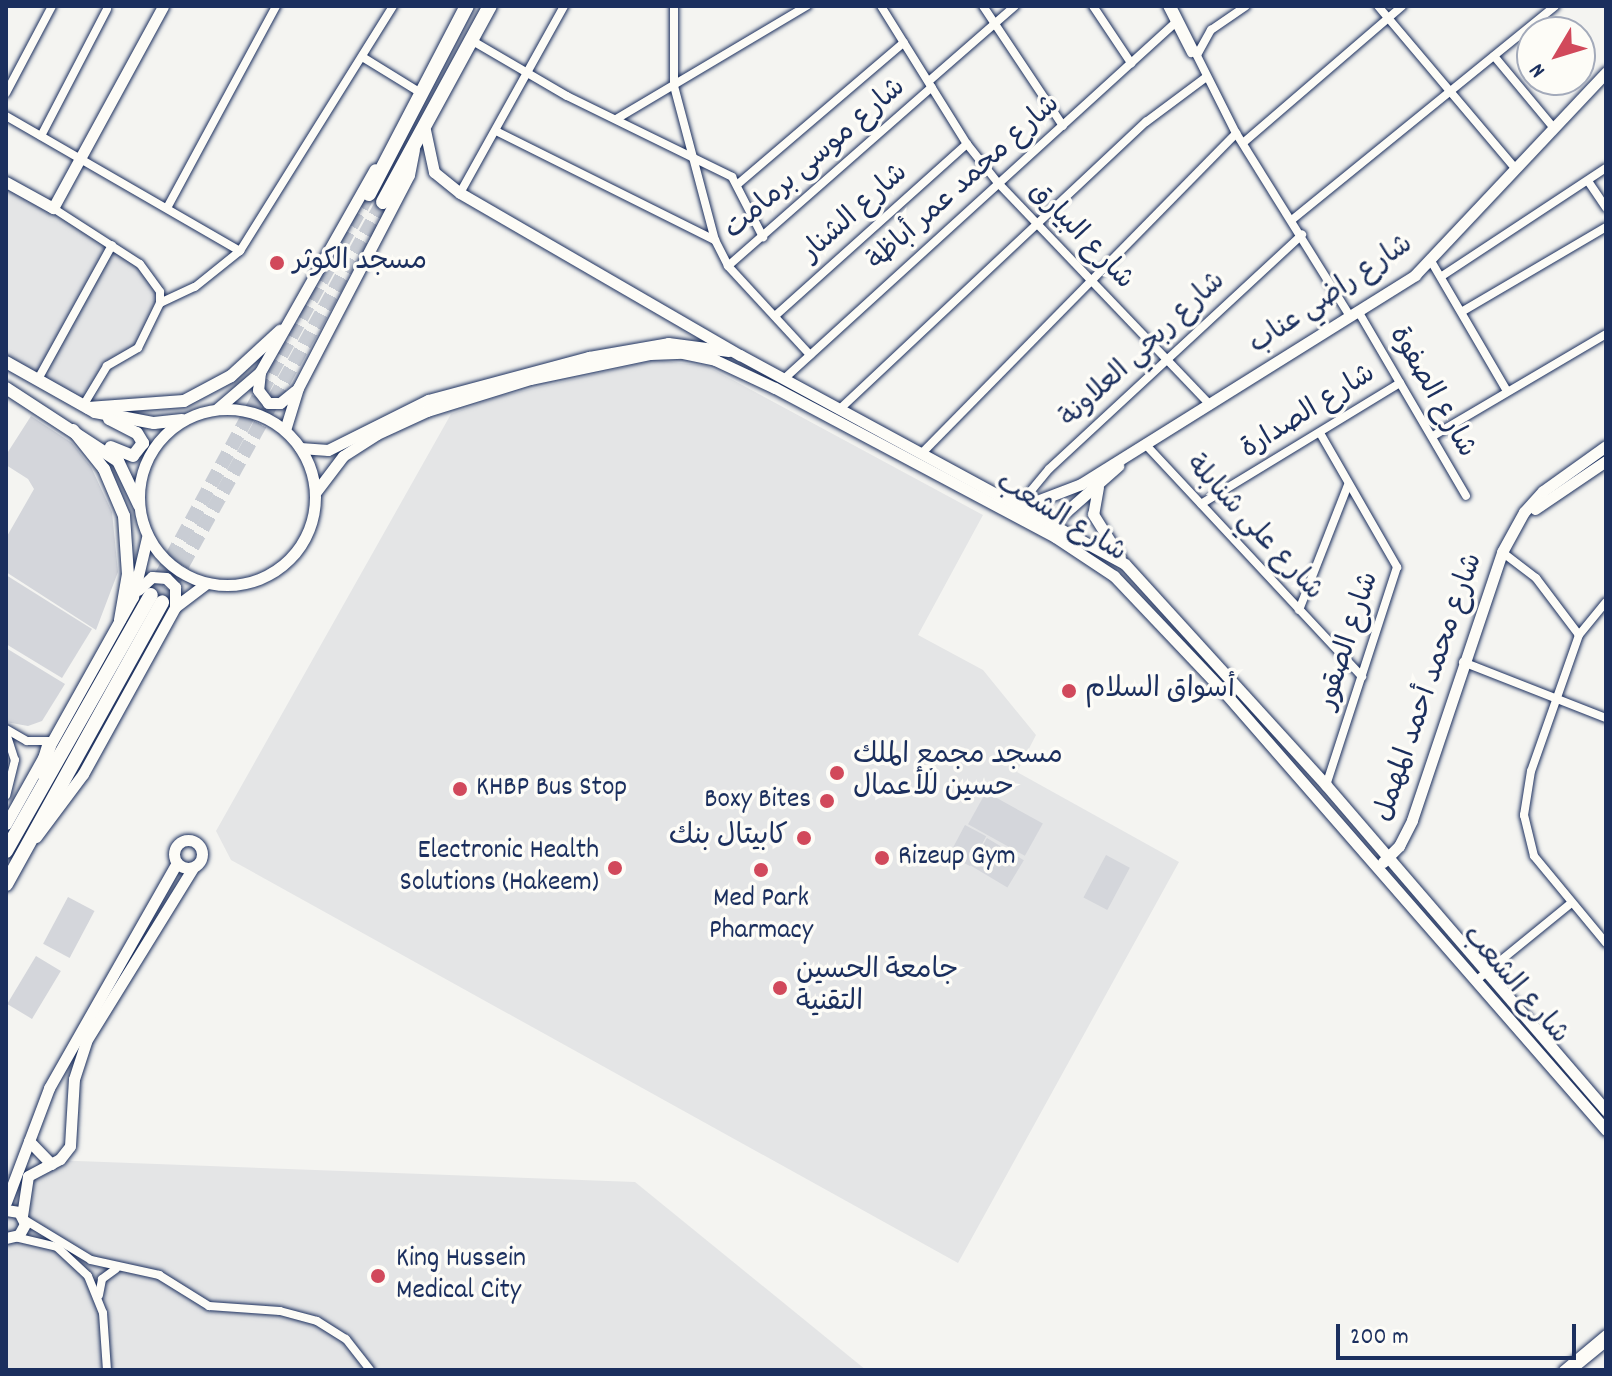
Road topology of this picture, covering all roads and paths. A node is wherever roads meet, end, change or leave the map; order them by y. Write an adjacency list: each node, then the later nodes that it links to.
1 (52, 6): 36 (street)
2 (163, 6): 52 (street)
3 (276, 6): 63 (street)
4 (393, 6): 28 (street)
5 (467, 6): 37 (highway)
6 (490, 6): 24 (highway)
7 (564, 6): 32 (street)
8 (674, 6): 35 (street)
9 (807, 6): 35 (street)
10 (881, 6): 25 (street, شارع البيارق)
11 (983, 6): 21 (street)
12 (1015, 6): 21 (street, شارع موسى برمامت)
13 (1093, 6): 30 (street)
14 (1169, 6): 22 (street, شارع الصفوة)
15 (1246, 6): 23 (street)
16 (1378, 6): 20 (street)
17 (1402, 6): 20 (street)
18 (1555, 6): 27 (street)
19 (107, 9): 46 (street)
20 (1388, 19): 38 (street); 48 (street)
21 (995, 24): 34 (street, شارع موسى برمامت); 41 (street)
22 (1179, 25): 23 (street); 26 (street, شارع الصفوة); 30 (street, شارع محمد عمر أباظة)
23 (1211, 30): 26 (street)
24 (476, 42): 32 (street); 43 (highway)
25 (904, 42): 34 (street, شارع البيارق); 58 (street)
26 (1192, 42): 29 (street, شارع الصفوة); 29 (street)
27 (1494, 56): 38 (street); 42 (street)
28 (364, 58): 37 (street); 72 (street)
29 (1196, 60): 33 (street, شارع الصفوة)
30 (1131, 63): 41 (street, شارع محمد عمر أباظة)
31 (1606, 72): 42 (street, شارع راضي عناب)
32 (528, 73): 40 (street); 44 (street)
33 (1205, 78): 45 (street, شارع الصفوة); 66 (street)
34 (931, 84): 49 (street, شارع البيارق); 69 (street, شارع موسى برمامت)
35 (674, 86): 40 (street); 51 (street)
36 (6, 93)
37 (421, 93): 47 (highway)
38 (1448, 94): 53 (street); 65 (street)
39 (6, 116): 46 (street)
40 (618, 118): 51 (street)
41 (1063, 126): 57 (street, شارع محمد عمر أباظة)
42 (1553, 127): 53 (street, شارع راضي عناب)
43 (425, 130): 50 (highway); 59 (street, شارع الشعب)
44 (496, 131): 59 (street); 70 (street)
45 (1236, 133): 48 (street, شارع الصفوة); 76 (street)
46 (41, 136): 52 (street)
47 (398, 140): 60 (highway); 81 (street)
48 (1243, 143): 65 (street, شارع الصفوة)
49 (967, 144): 57 (street, شارع البيارق); 80 (street, شارع الشنار)
50 (414, 149): 61 (highway); 91 (street)
51 (689, 153): 58 (street); 70 (street)
52 (81, 159): 62 (street); 63 (street)
53 (1514, 167): 73 (street, شارع راضي عناب)
54 (1606, 168): 55 (street)
55 (1588, 181): 64 (street); 75 (street)
56 (6, 182): 62 (street)
57 (998, 183): 66 (street, شارع البيارق); 84 (street, شارع محمد عمر أباظة)
58 (738, 184): 69 (street)
59 (460, 193): 83 (street, شارع الشعب)
60 (369, 194)
61 (383, 202)
62 (53, 208): 71 (street)
63 (167, 208): 72 (street)
64 (1606, 208)
65 (1293, 219): 68 (street, شارع الصفوة)
66 (1038, 225): 76 (street, شارع البيارق); 95 (street)
67 (1606, 227): 78 (street)
68 (1302, 235): 79 (street, شارع الصفوة); 85 (street, شارع ربحي العلاونة)
69 (763, 237): 74 (street, شارع موسى برمامت)
70 (715, 240): 74 (street)
71 (112, 245): 77 (street); 89 (street)
72 (240, 251): 77 (street)
73 (1431, 261): 75 (street); 79 (street, شارع راضي عناب)
74 (728, 266): 80 (street)
75 (1442, 276): 78 (street)
76 (1090, 279): 85 (street, شارع البيارق); 109 (street)
77 (160, 303): 96 (street)
78 (1463, 311): 92 (street)
79 (1354, 314): 90 (street, شارع الصفوة); 94 (street, شارع راضي عناب)
80 (775, 316): 84 (street)
81 (280, 331): 87 (street); 96 (main road)
82 (1606, 334): 92 (street)
83 (740, 355): 88 (street, شارع الشعب); 108 (street, شارع الشعب)
84 (810, 355): 88 (street, شارع محمد عمر أباظة)
85 (1166, 359): 94 (street, شارع البيارق); 118 (street, شارع ربحي العلاونة)
86 (6, 362): 89 (main road)
87 (260, 372): 91 (street); 97 (street)
88 (785, 378): 95 (street, شارع الشعب)
89 (37, 381): 96 (main road)
90 (1400, 383): 103 (street, شارع الصدارة); 104 (street, شارع الصفوة)
91 (298, 388): 102 (street)
92 (1507, 391): 104 (street)
93 (9, 393): 98 (main road)
94 (1210, 405): 106 (street, شارع راضي عناب)
95 (842, 407): 100 (street, شارع الشعب)
96 (89, 409): 98 (main road); 99 (main road)
97 (211, 410): 99 (street); 102 (street)
98 (45, 411): 101 (main road)
99 (182, 420): 117 (street)
100 (873, 425): 105 (street); 109 (street, شارع الشعب)
101 (73, 430): 117 (main road); 130 (main road)
102 (285, 430): 108 (street)
103 (1320, 433): 113 (street, شارع الصقور); 116 (street, شارع الصدارة)
104 (1433, 436): 115 (street, شارع الصفوة)
105 (865, 438): 114 (street, شارع الشعب); 121 (street, شارع الشعب)
106 (1146, 445): 110 (street, شارع راضي عناب); 116 (street, شارع علي شنابلة)
107 (1606, 446): 119 (street, شارع محمد أحمد المهمل)
108 (300, 448): 114 (street)
109 (923, 452): 118 (street, شارع الشعب)
110 (1124, 458): 112 (street, شارع راضي عناب); 118 (street, شارع راضي عناب)
111 (1606, 461): 119 (street, شارع محمد أحمد المهمل)
112 (1100, 483): 120 (street, شارع راضي عناب); 124 (street)
113 (1348, 485): 129 (street); 133 (street, شارع الصقور)
114 (315, 493): 125 (street)
115 (1466, 496)
116 (1201, 504): 129 (street, شارع علي شنابلة)
117 (139, 505): 122 (street)
118 (1022, 505): 120 (street, شارع الشعب)
119 (1522, 519): 123 (street, شارع محمد أحمد المهمل)
120 (1054, 522): 121 (street, شارع راضي عناب); 124 (street, شارع الشعب)
121 (1044, 532): 144 (street, شارع الشعب)
122 (147, 533): 125 (street); 126 (street)
123 (1502, 552): 131 (street); 132 (street, شارع محمد أحمد المهمل)
124 (1125, 564): 138 (street, شارع الشعب)
125 (207, 583): 127 (street)
126 (133, 597): 127 (street); 130 (street)
127 (162, 601): 141 (highway); 146 (highway)
128 (1606, 602): 131 (street)
129 (1299, 610): 133 (street, شارع علي شنابلة)
130 (120, 620): 137 (street)
131 (1579, 635): 134 (street)
132 (1463, 662): 134 (street); 142 (street, شارع محمد أحمد المهمل)
133 (1362, 677): 138 (street, شارع الصقور)
134 (1556, 699): 135 (street); 147 (street)
135 (1606, 718)
136 (6, 731): 137 (street); 139 (street)
137 (50, 744): 140 (street); 141 (highway)
138 (1326, 785): 142 (street, شارع الشعب)
139 (6, 795)
140 (6, 824)
141 (9, 846)
142 (1387, 858): 144 (street, شارع محمد أحمد المهمل); 149 (street, شارع الشعب)
143 (177, 863): 145 (street); 145 (street); 152 (street)
144 (1376, 867): 149 (street, شارع الشعب)
145 (193, 868): 153 (street)
146 (6, 884)
147 (1570, 904): 148 (street); 149 (street)
148 (1606, 943)
149 (1483, 975): 150 (street, شارع الشعب); 151 (street, شارع الشعب)
150 (1606, 1110)
151 (1606, 1130)
152 (29, 1141): 153 (street); 154 (street)
153 (51, 1164): 156 (street)
154 (6, 1202)
155 (6, 1210): 156 (street)
156 (23, 1218): 157 (street); 158 (street)
157 (11, 1238): 159 (street)
158 (117, 1268): 159 (street); 163 (street)
159 (99, 1297): 162 (street)
160 (1606, 1334): 164 (street)
161 (1606, 1343): 165 (street)
162 (107, 1370)
163 (370, 1370)
164 (1563, 1370)
165 (1573, 1370)

